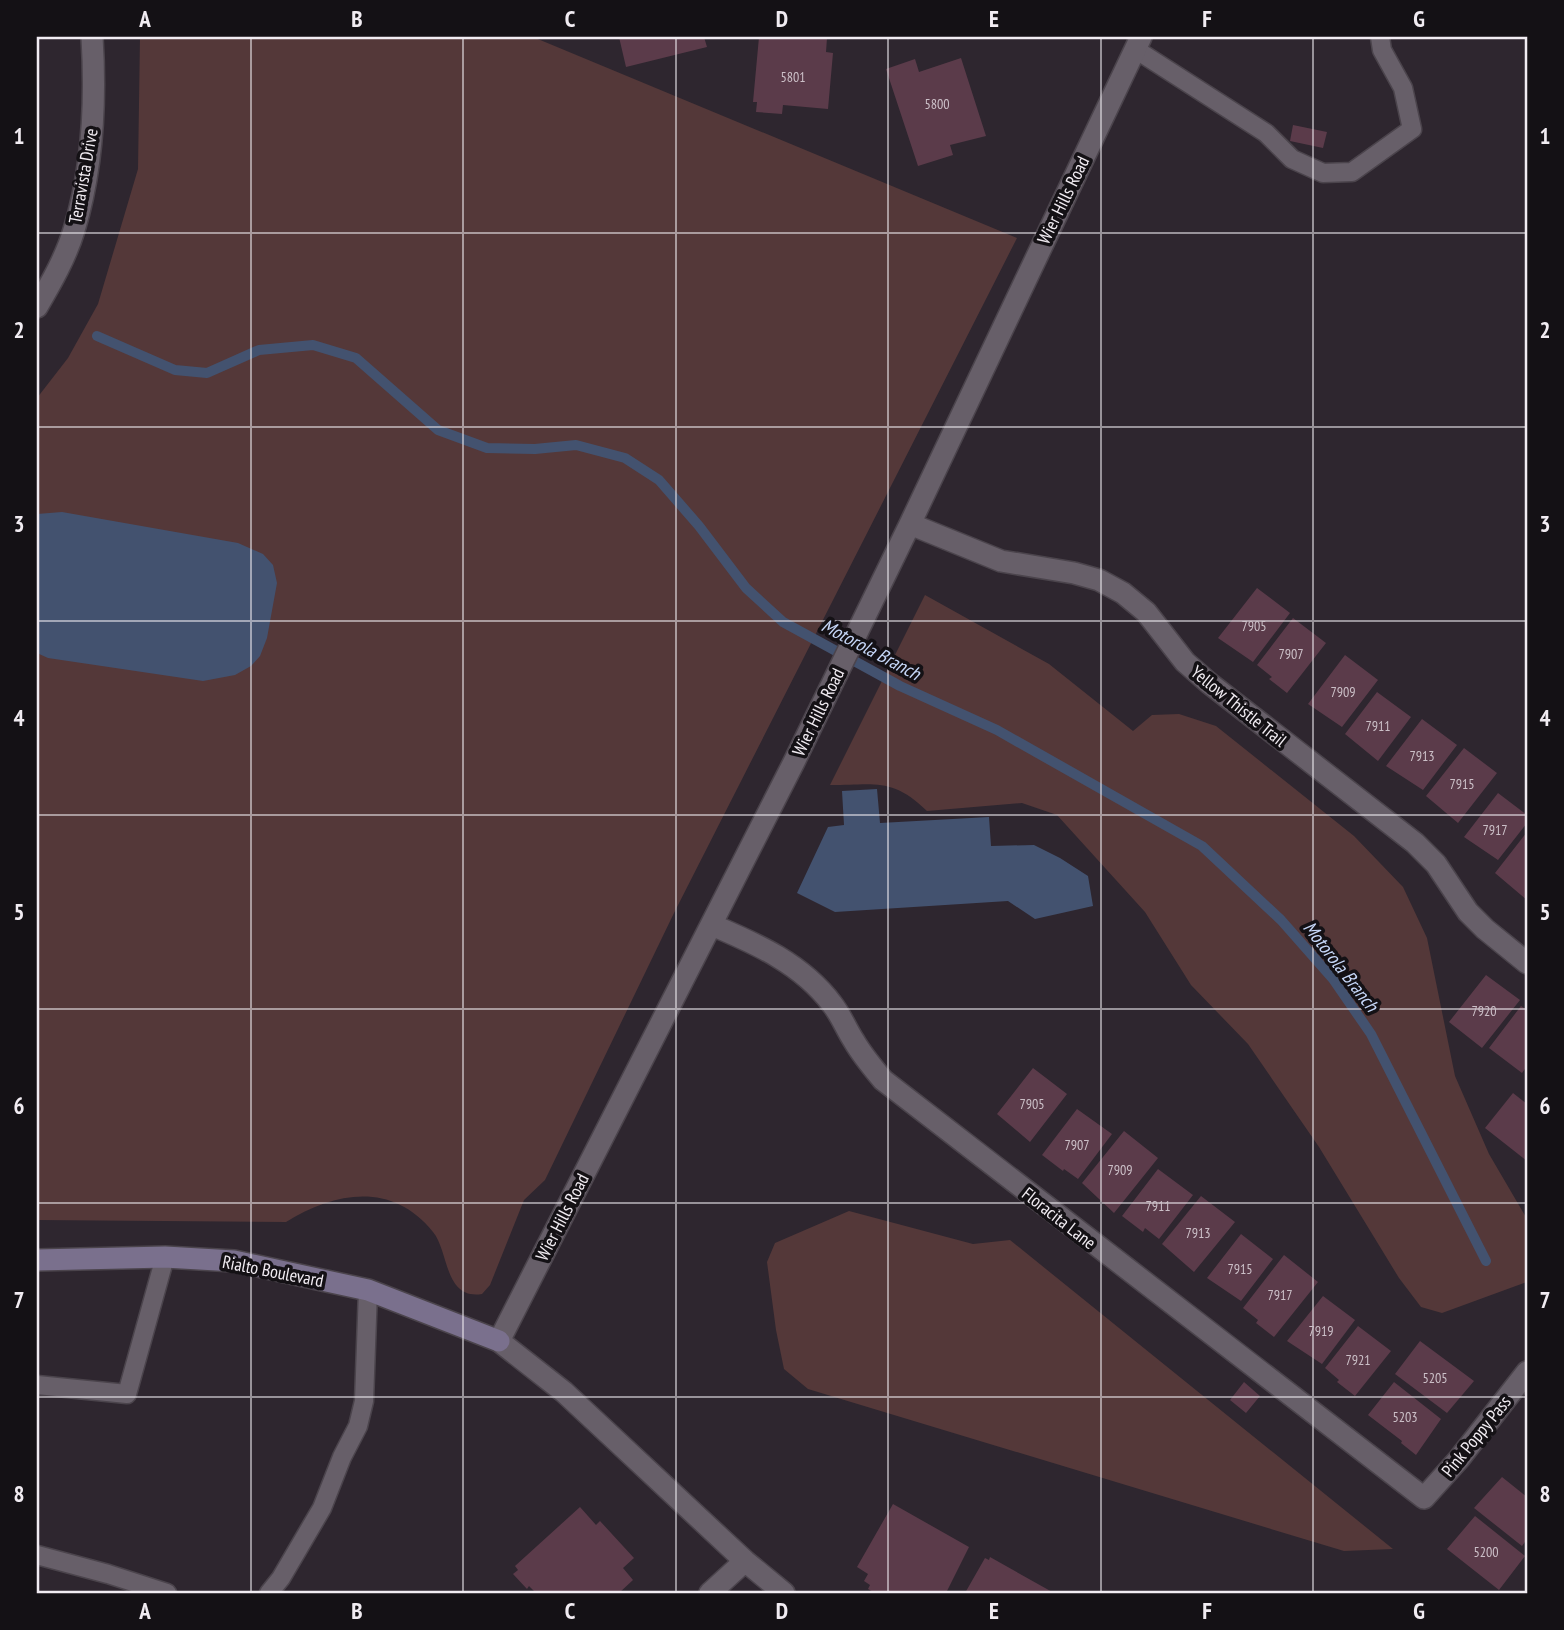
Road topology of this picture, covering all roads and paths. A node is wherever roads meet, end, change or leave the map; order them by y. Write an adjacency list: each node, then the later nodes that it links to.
1 (92, 37): 4 (street, Terravista Drive)
2 (1380, 37): 3 (lane)
3 (1138, 43): 5 (street, Wier Hills Road)
4 (37, 307)
5 (910, 524): 6 (street, Wier Hills Road); 7 (street, Yellow Thistle Trail)
6 (712, 925): 11 (street, Wier Hills Road); 14 (street, Floracita Lane)
7 (1527, 963)
8 (165, 1257): 9 (street, Rialto Boulevard); 10 (street, Rialto Boulevard); 13 (lane)
9 (37, 1260)
10 (368, 1290): 11 (street, Rialto Boulevard); 18 (lane)
11 (499, 1341): 16 (street)
12 (1527, 1372): 14 (street, Pink Poppy Pass)
13 (37, 1385)
14 (1424, 1498)
15 (37, 1555): 17 (lane)
16 (745, 1561): 19 (street); 20 (street)
17 (167, 1593)
18 (269, 1593)
19 (710, 1593)
20 (784, 1593)

